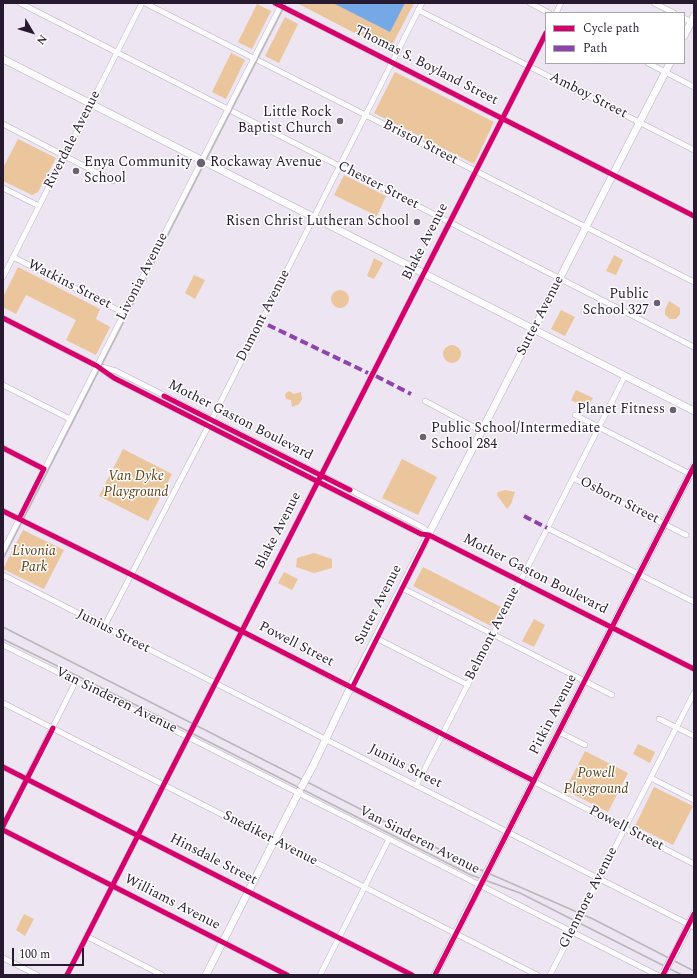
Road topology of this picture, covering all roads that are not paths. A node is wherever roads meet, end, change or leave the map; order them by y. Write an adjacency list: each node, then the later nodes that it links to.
1 (20, 3): 16 (street, Chester Street)
2 (144, 3): 16 (street, Riverdale Avenue); 17 (street, Bristol Street)
3 (275, 3): 8 (street, Thomas S. Boyland Street)
4 (422, 3): 9 (street, Dumont Avenue)
5 (530, 3): 10 (street)
6 (561, 3): 11 (street)
7 (654, 3): 12 (street)
8 (281, 4): 17 (street, Livonia Avenue); 19 (street, Thomas S. Boyland Street)
9 (418, 10): 19 (street, Dumont Avenue); 22 (street, Amboy Street)
10 (547, 12)
11 (556, 12)
12 (672, 12)
13 (693, 20): 14 (street)
14 (685, 34)
15 (545, 35): 22 (street, Blake Avenue)
16 (117, 52): 25 (street, Riverdale Avenue); 26 (street, Chester Street)
17 (254, 58): 26 (street, Livonia Avenue); 27 (street, Bristol Street)
18 (3, 59): 25 (street)
19 (392, 62): 27 (street, Dumont Avenue); 28 (street, Thomas S. Boyland Street)
20 (650, 64): 23 (street)
21 (670, 64): 23 (street, Sutter Avenue)
22 (529, 66): 28 (street, Blake Avenue); 29 (street, Amboy Street)
23 (666, 72): 24 (street); 29 (street, Sutter Avenue)
24 (694, 86)
25 (91, 104): 32 (street, Riverdale Avenue); 33 (street)
26 (228, 109): 33 (street, Livonia Avenue); 34 (street, Chester Street)
27 (365, 115): 34 (street, Dumont Avenue); 35 (street, Bristol Street)
28 (502, 119): 35 (street, Blake Avenue); 36 (street, Thomas S. Boyland Street)
29 (640, 123): 31 (street, Amboy Street); 36 (street, Sutter Avenue)
30 (3, 124): 32 (street)
31 (694, 150)
32 (65, 156): 37 (street); 39 (street, Riverdale Avenue)
33 (202, 160): 41 (street); 49 (street, Livonia Avenue)
34 (339, 165): 41 (street, Dumont Avenue); 42 (street, Chester Street)
35 (476, 171): 42 (street, Blake Avenue); 43 (street, Bristol Street)
36 (613, 175): 40 (street, Thomas S. Boyland Street); 43 (street, Sutter Avenue)
37 (113, 181)
38 (3, 188): 39 (street)
39 (39, 206): 44 (street, Riverdale Avenue)
40 (694, 216)
41 (313, 217): 45 (street); 60 (street, Dumont Avenue)
42 (449, 223): 45 (street, Blake Avenue); 47 (street, Chester Street)
43 (586, 228): 47 (street, Sutter Avenue); 48 (street, Bristol Street)
44 (14, 257): 46 (street, Riverdale Avenue); 49 (street, Watkins Street)
45 (424, 274): 51 (street); 67 (street, Blake Avenue)
46 (3, 277)
47 (560, 279): 51 (street, Sutter Avenue); 52 (street, Chester Street)
48 (694, 282)
49 (124, 313): 53 (street, Livonia Avenue)
50 (3, 318): 53 (street, Mother Gaston Boulevard)
51 (534, 330): 54 (street); 63 (street, Sutter Avenue)
52 (694, 347)
53 (97, 366): 59 (street, Livonia Avenue); 60 (street, Mother Gaston Boulevard); 61 (street, Mother Gaston Boulevard)
54 (625, 376): 57 (street); 62 (street, Belmont Avenue)
55 (3, 385): 59 (street)
56 (425, 401): 63 (street)
57 (694, 411)
58 (575, 415): 62 (street)
59 (70, 418): 66 (street, Livonia Avenue)
60 (212, 419): 61 (street, Dumont Avenue); 67 (street, Mother Gaston Boulevard)
61 (208, 426): 70 (street, Mother Gaston Boulevard); 80 (street, Dumont Avenue)
62 (599, 428): 68 (street); 69 (street, Belmont Avenue)
63 (482, 431): 75 (street, Sutter Avenue)
64 (3, 448): 66 (street)
65 (694, 466): 68 (street, Pitkin Avenue)
66 (44, 470): 72 (street, Livonia Avenue)
67 (321, 475): 70 (street, Blake Avenue); 75 (street, Mother Gaston Boulevard)
68 (692, 475): 73 (street, Pitkin Avenue)
69 (573, 478): 73 (street, Osborn Street); 74 (street, Belmont Avenue)
70 (318, 481): 75 (street, Mother Gaston Boulevard); 86 (street, Blake Avenue)
71 (3, 511): 72 (street, Powell Street)
72 (19, 519): 77 (street, Livonia Avenue); 80 (street, Powell Street)
73 (664, 524): 76 (street, Osborn Street); 78 (street, Pitkin Avenue)
74 (548, 528): 78 (street); 81 (street, Belmont Avenue)
75 (429, 535): 81 (street, Mother Gaston Boulevard); 82 (street, Sutter Avenue)
76 (686, 535)
77 (3, 551)
78 (639, 574): 83 (street); 85 (street, Pitkin Avenue)
79 (3, 575): 84 (street, Junius Street)
80 (131, 575): 84 (street, Dumont Avenue); 86 (street, Powell Street)
81 (520, 581): 85 (street, Mother Gaston Boulevard); 87 (street, Belmont Avenue)
82 (402, 588): 87 (street); 88 (street, Sutter Avenue)
83 (694, 602)
84 (104, 627): 93 (street, Junius Street)
85 (612, 628): 90 (street, Mother Gaston Boulevard); 92 (street, Pitkin Avenue)
86 (242, 631): 93 (street, Blake Avenue); 95 (street, Powell Street)
87 (493, 634): 92 (street); 94 (street, Belmont Avenue)
88 (376, 638): 94 (street); 95 (street, Sutter Avenue)
89 (3, 645): 91 (street, Van Sinderen Avenue)
90 (694, 669)
91 (76, 681): 100 (street); 104 (street, Van Sinderen Avenue)
92 (585, 681): 97 (street); 102 (street, Pitkin Avenue)
93 (215, 684): 104 (street, Blake Avenue, bridge); 106 (street, Junius Street)
94 (468, 685): 103 (street, Belmont Avenue)
95 (352, 688): 103 (street, Powell Street); 106 (street, Sutter Avenue)
96 (694, 693): 101 (street, Glenmore Avenue)
97 (612, 695)
98 (3, 703): 100 (street, Snediker Avenue)
99 (659, 720): 101 (street)
100 (53, 728): 110 (street); 112 (street, Snediker Avenue)
101 (677, 728): 105 (street); 109 (street, Glenmore Avenue)
102 (560, 732): 107 (street); 111 (street, Pitkin Avenue)
103 (442, 734): 111 (street, Powell Street); 113 (street, Belmont Avenue)
104 (188, 736): 112 (street, Blake Avenue); 114 (street, Van Sinderen Avenue)
105 (694, 736)
106 (326, 740): 113 (street, Junius Street); 114 (street, Sutter Avenue, bridge)
107 (585, 745)
108 (3, 767): 110 (street, Hinsdale Street)
109 (650, 778): 115 (street); 117 (street, Glenmore Avenue)
110 (27, 779): 116 (street); 120 (street, Hinsdale Street)
111 (534, 782): 117 (street, Powell Street); 119 (street, Pitkin Avenue)
112 (164, 785): 120 (street, Blake Avenue); 122 (street, Snediker Avenue)
113 (416, 786): 119 (street, Junius Street)
114 (300, 790): 121 (street, Van Sinderen Avenue); 122 (street, Sutter Avenue)
115 (694, 800)
116 (3, 826)
117 (625, 828): 123 (street, Powell Street); 124 (street, Glenmore Avenue)
118 (3, 830): 126 (street, Williams Avenue)
119 (508, 832): 124 (street, Junius Street); 125 (street, Pitkin Avenue, bridge)
120 (138, 835): 126 (street, Blake Avenue); 128 (street, Hinsdale Street)
121 (389, 839): 125 (street, Van Sinderen Avenue); 127 (street)
122 (274, 841): 127 (street, Snediker Avenue); 128 (street, Sutter Avenue)
123 (694, 864)
124 (599, 879): 130 (street, Junius Street); 131 (street, Glenmore Avenue, bridge)
125 (481, 884): 131 (street, Van Sinderen Avenue); 132 (street, Pitkin Avenue)
126 (112, 886): 133 (street, Blake Avenue); 135 (street, Williams Avenue)
127 (365, 887): 132 (street, Snediker Avenue); 134 (street)
128 (249, 892): 134 (street, Hinsdale Street); 135 (street, Sutter Avenue)
129 (694, 914): 130 (street)
130 (691, 926): 137 (street, bridge)
131 (572, 932): 147 (street, Glenmore Avenue); 148 (street, Van Sinderen Avenue)
132 (456, 934): 145 (street, Pitkin Avenue); 146 (street, Snediker Avenue)
133 (86, 936): 139 (street, Blake Avenue); 140 (street)
134 (339, 938): 143 (street); 144 (street, Hinsdale Street)
135 (223, 942): 141 (street, Sutter Avenue); 142 (street, Williams Avenue)
136 (3, 958): 138 (street)
137 (663, 973)
138 (37, 975)
139 (66, 975)
140 (162, 975)
141 (206, 975)
142 (287, 975)
143 (320, 975)
144 (412, 975)
145 (435, 975)
146 (537, 975)
147 (550, 975)
148 (657, 975)

